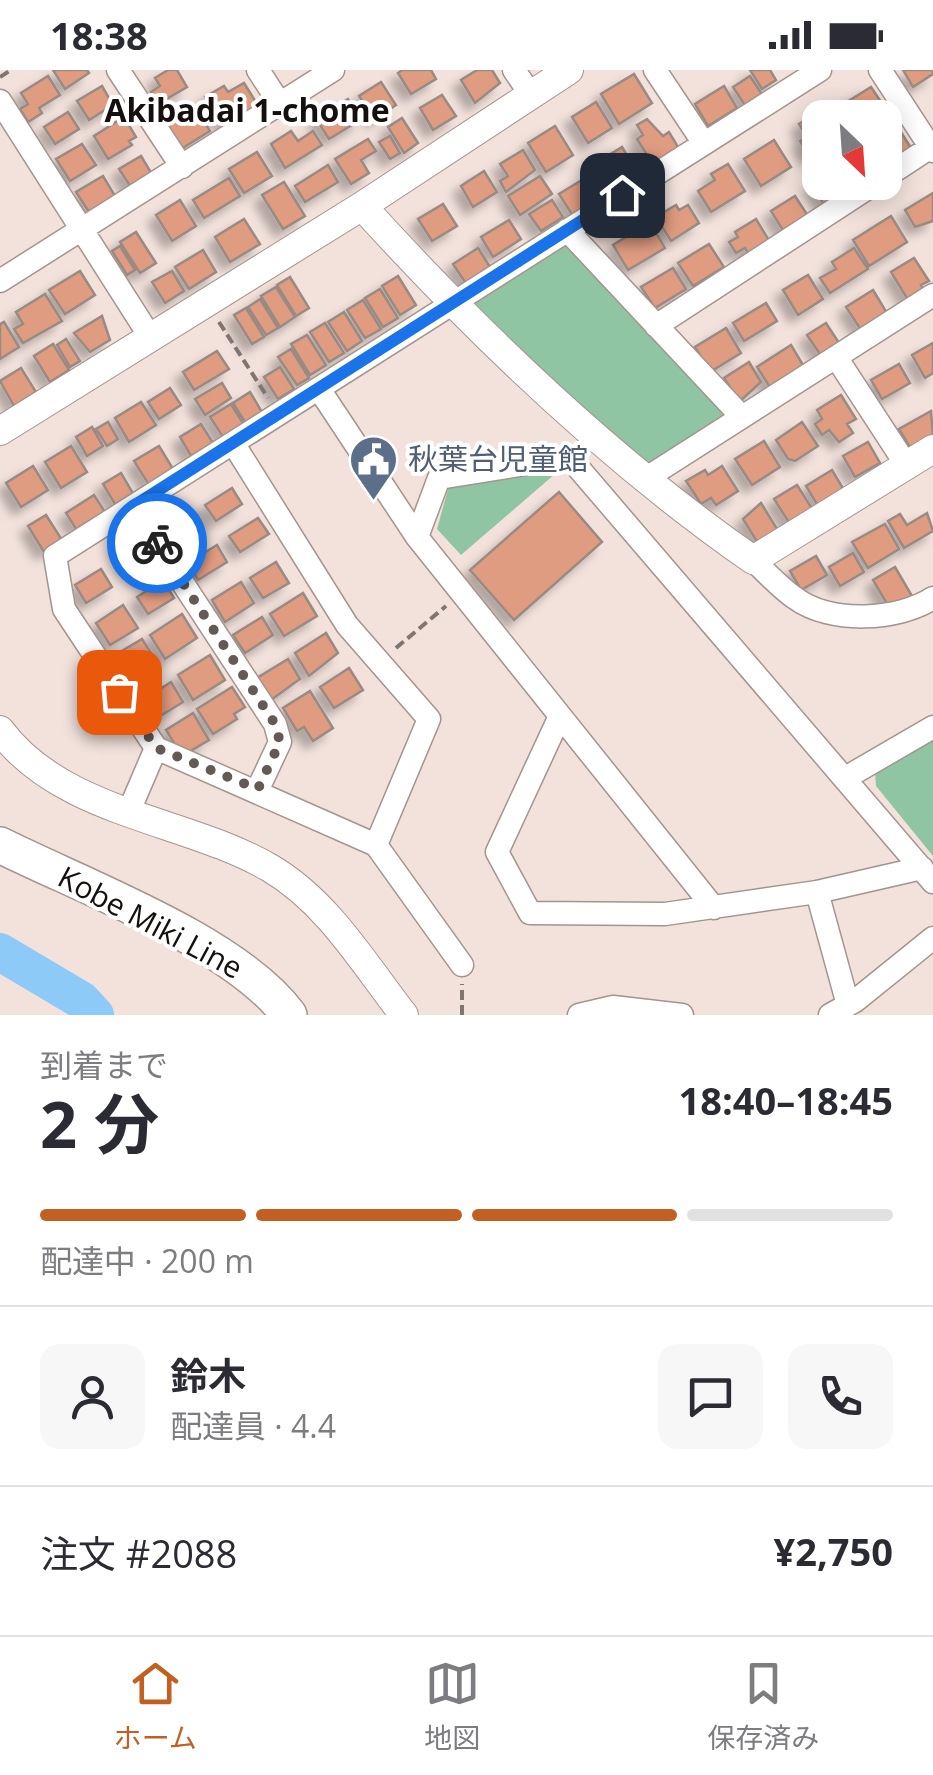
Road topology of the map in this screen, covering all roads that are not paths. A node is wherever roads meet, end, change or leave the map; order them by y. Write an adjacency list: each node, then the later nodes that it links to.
1 (118, 70): 14 (street)
2 (258, 70): 11 (street)
3 (334, 70): 11 (street)
4 (514, 70): 9 (street)
5 (570, 70): 9 (street)
6 (655, 70): 12 (street)
7 (820, 70): 12 (street)
8 (880, 70): 13 (street)
9 (531, 95): 17 (street)
10 (0, 101): 18 (street)
11 (280, 104): 14 (street)
12 (704, 142): 19 (street)
13 (932, 149): 15 (street)
14 (182, 166): 18 (street)
15 (902, 167)
16 (848, 200): 23 (street)
17 (362, 206): 22 (street); 24 (street)
18 (82, 230): 20 (street); 24 (street)
19 (567, 230): 22 (street); 23 (street)
20 (0, 281)
21 (933, 295): 25 (street)
22 (450, 304): 26 (street); 32 (street)
23 (656, 326): 27 (street)
24 (149, 335): 28 (street)
25 (836, 357): 27 (street); 31 (street)
26 (319, 389): 29 (street); 34 (street)
27 (742, 418): 32 (street)
28 (0, 431)
29 (233, 443): 33 (street); 44 (street)
30 (933, 449): 31 (street)
31 (907, 466): 35 (street)
32 (645, 479): 35 (street)
33 (132, 507): 40 (street); 42 (street)
34 (417, 537): 37 (street); 41 (street)
35 (753, 560): 36 (street)
36 (933, 598)
37 (560, 716): 48 (street); 48 (street)
38 (933, 727): 41 (street)
39 (0, 730): 43 (street)
40 (156, 748): 42 (street); 43 (street)
41 (847, 778): 46 (street)
42 (258, 789): 44 (street)
43 (129, 811): 53 (street)
44 (376, 845): 50 (street)
45 (0, 846): 52 (main road, Kobe Miki Line)
46 (928, 875): 47 (street)
47 (817, 892): 48 (street); 51 (street)
48 (714, 908)
49 (933, 938): 51 (street)
50 (462, 965)
51 (839, 1010)
52 (289, 1015)
53 (404, 1015)
54 (579, 1015): 55 (street)
55 (682, 1015)

